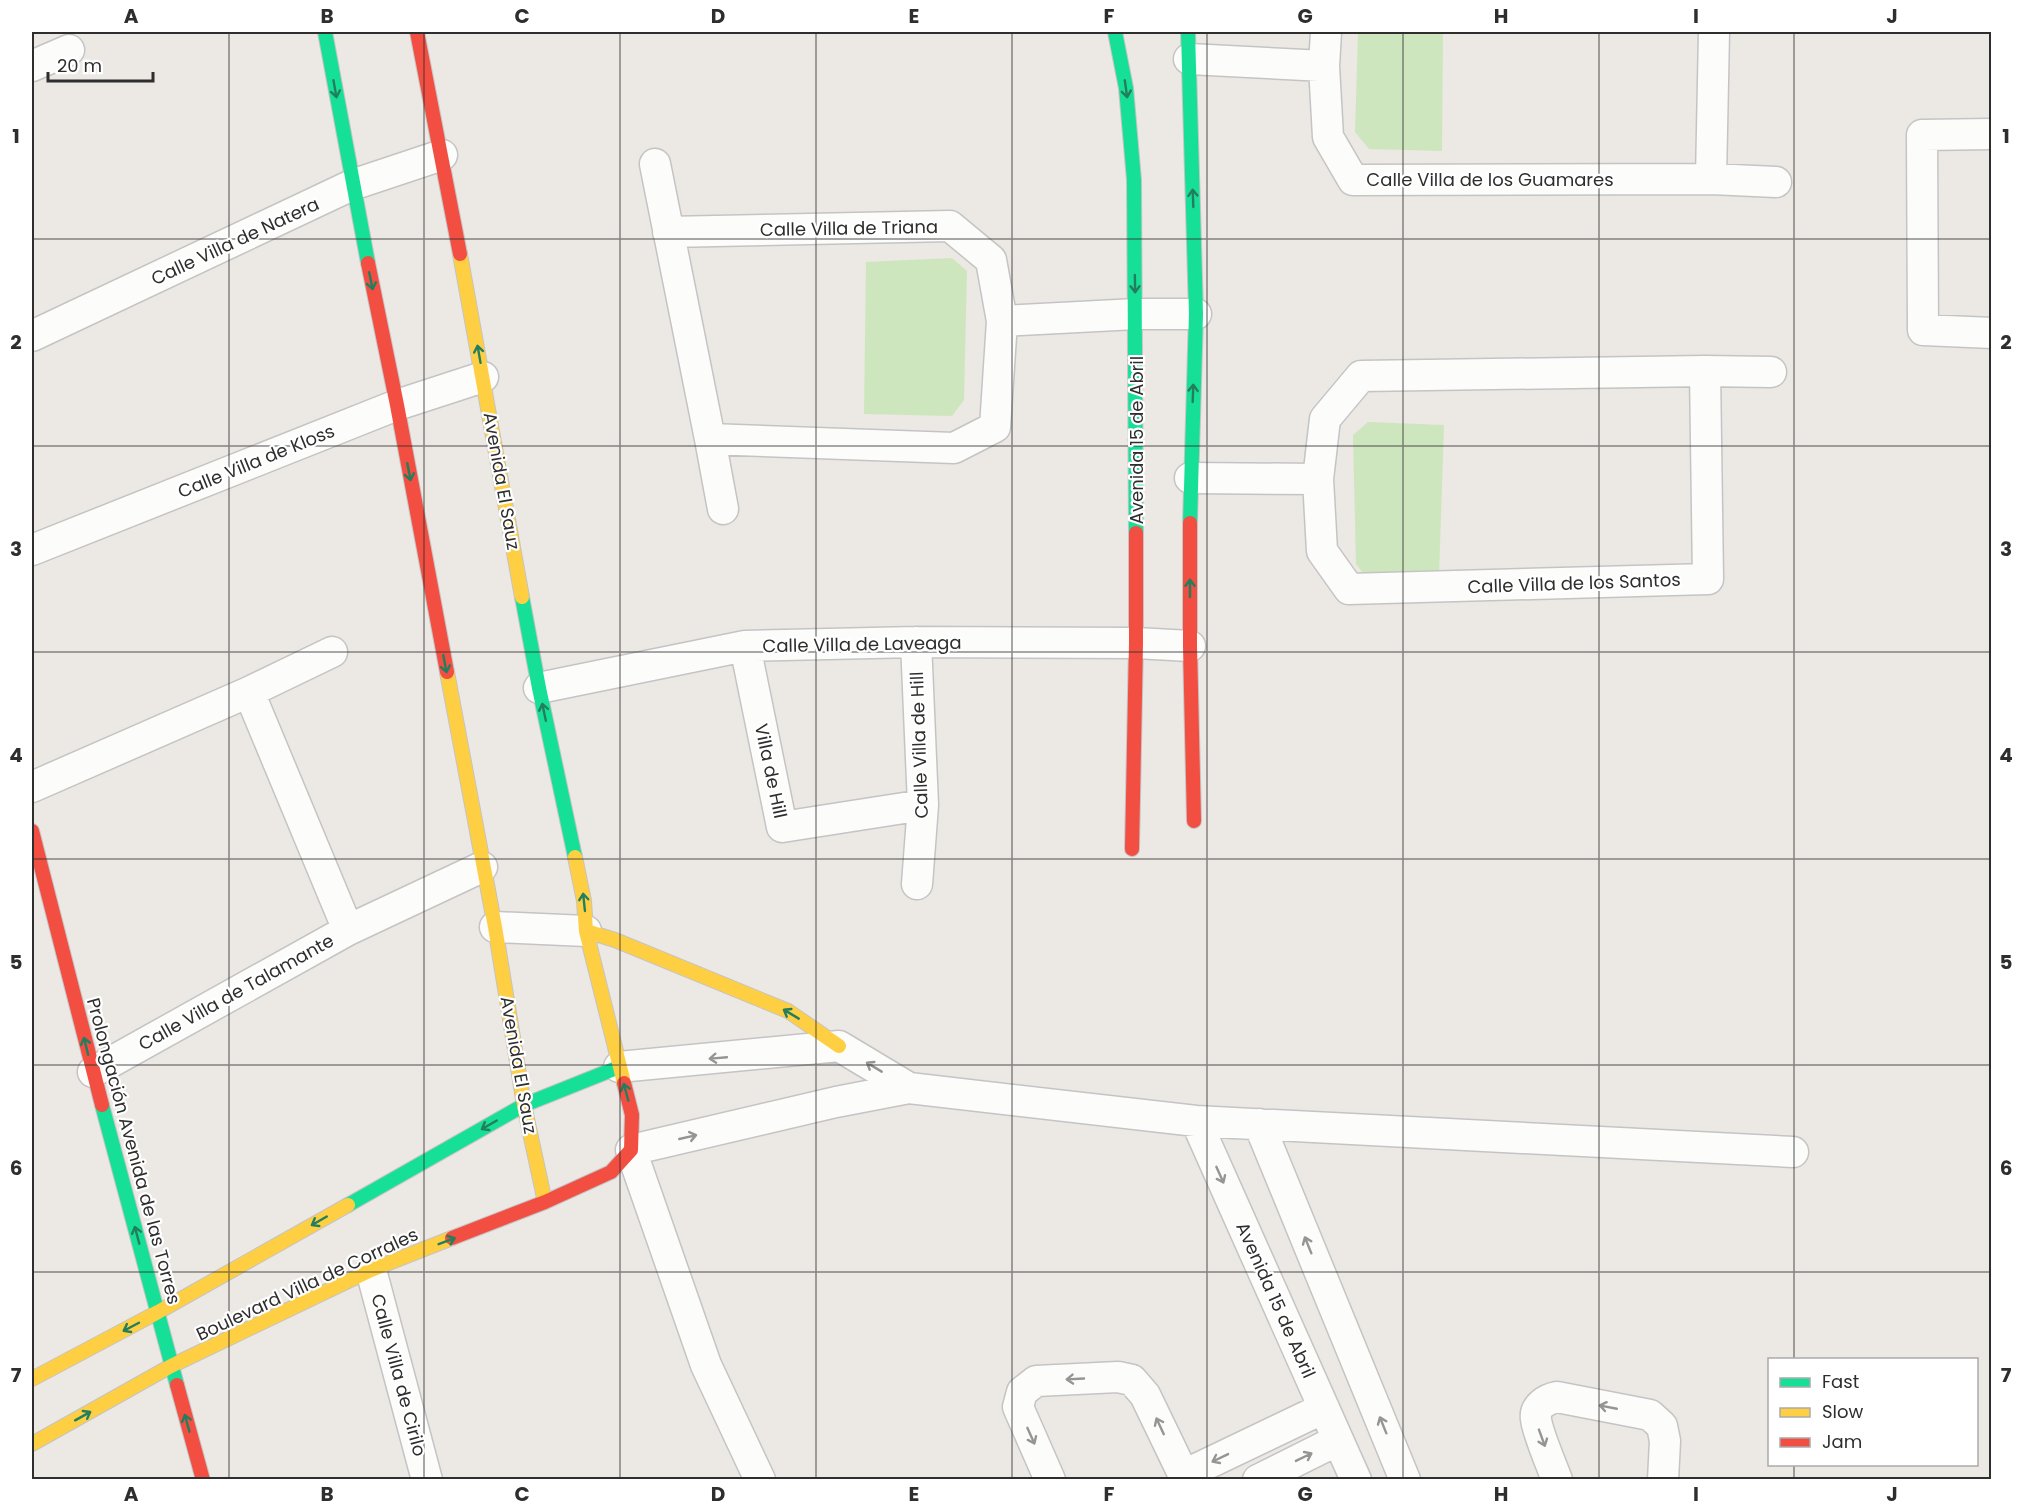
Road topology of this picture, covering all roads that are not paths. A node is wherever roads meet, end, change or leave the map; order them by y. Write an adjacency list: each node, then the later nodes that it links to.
1 (325, 32): 15 (main road, Avenida El Sauz, one-way to 15)
2 (417, 32): 11 (main road, Avenida El Sauz)
3 (1115, 32): 17 (main road, Avenida 15 de Abril, one-way to 17)
4 (1326, 32): 9 (street, Calle Villa de los Guamares)
5 (1714, 32): 13 (street)
6 (1188, 45): 9 (street); 18 (main road, one-way to 6)
7 (69, 50): 8 (street)
8 (32, 66)
9 (1324, 66): 13 (street, Calle Villa de los Guamares)
10 (1992, 134): 20 (street)
11 (442, 155): 15 (street, Calle Villa de Natera); 24 (main road, Avenida El Sauz, one-way to 11)
12 (654, 164): 16 (street)
13 (1711, 179): 14 (street, Calle Villa de los Guamares)
14 (1776, 182)
15 (352, 185): 21 (street, Calle Villa de Natera); 25 (main road, Avenida El Sauz, one-way to 25)
16 (668, 232): 19 (street, Calle Villa de Triana); 26 (street)
17 (1136, 314): 18 (street); 19 (street); 32 (main road, Avenida 15 de Abril)
18 (1196, 314): 27 (main road, one-way to 18)
19 (1002, 321): 26 (street, Calle Villa de Triana)
20 (1992, 333)
21 (32, 336)
22 (1705, 371): 23 (street, Calle Villa de los Santos); 28 (street, Calle Villa de los Santos); 28 (street, Calle Villa de los Santos)
23 (1771, 372)
24 (483, 377): 25 (street, Calle Villa de Kloss); 36 (main road, Avenida El Sauz)
25 (397, 405): 30 (street, Calle Villa de Kloss); 43 (main road, Avenida El Sauz, one-way to 43)
26 (710, 439): 29 (street)
27 (1190, 478): 28 (street); 34 (main road, one-way to 27)
28 (1318, 479)
29 (723, 509)
30 (32, 550)
31 (916, 642): 32 (street, Calle Villa de Laveaga); 33 (street, Calle Villa de Laveaga); 39 (street, Calle Villa de Hill)
32 (1136, 643): 34 (street, Calle Villa de Laveaga); 42 (main road, Avenida 15 de Abril)
33 (746, 646): 36 (street, Calle Villa de Laveaga); 39 (street, Villa de Hill)
34 (1190, 646): 40 (main road)
35 (332, 652): 37 (street)
36 (539, 688): 47 (main road, Avenida El Sauz, one-way to 36)
37 (249, 692): 38 (street); 46 (street, Calle Villa de Talamante)
38 (32, 787)
39 (924, 805): 44 (street, Calle Villa de Hill)
40 (1194, 821)
41 (32, 831): 50 (main road, Prolongación Avenida de las Torres, one-way to 41)
42 (1132, 849)
43 (483, 867): 45 (main road, Avenida El Sauz); 46 (street, Calle Villa de Talamante)
44 (917, 884)
45 (495, 927): 47 (street); 52 (main road, Avenida El Sauz)
46 (348, 930): 50 (street, Calle Villa de Talamante)
47 (586, 931): 48 (main road, one-way to 47); 49 (main road, Avenida El Sauz)
48 (839, 1046): 49 (street, one-way to 49); 51 (street, one-way to 48)
49 (619, 1067): 52 (main road); 55 (main road, Avenida El Sauz, one-way to 49)
50 (93, 1072): 59 (main road, Prolongación Avenida de las Torres, one-way to 50)
51 (909, 1088): 53 (street); 55 (street, one-way to 51)
52 (524, 1105): 57 (main road, Avenida El Sauz); 59 (main road, one-way to 59)
53 (1196, 1121): 54 (street); 62 (street, Avenida 15 de Abril, one-way to 62)
54 (1259, 1124): 56 (street); 73 (street, one-way to 54)
55 (631, 1150): 57 (main road, Boulevard Villa de Corrales); 69 (street)
56 (1793, 1152)
57 (545, 1202): 58 (main road, Boulevard Villa de Corrales, one-way to 57)
58 (370, 1270): 60 (main road, Boulevard Villa de Corrales); 68 (street, Calle Villa de Cirilo)
59 (158, 1312): 60 (main road, Prolongación Avenida de las Torres); 61 (main road, one-way to 61)
60 (171, 1366): 64 (main road, Boulevard Villa de Corrales, one-way to 60); 67 (main road, Prolongación Avenida de las Torres, one-way to 60)
61 (32, 1379)
62 (1324, 1408): 63 (street, Avenida 15 de Abril); 66 (street, one-way to 66)
63 (1338, 1440): 71 (street, one-way to 63); 72 (street, Avenida 15 de Abril)
64 (32, 1444)
65 (1548, 1476): 74 (street, one-way to 65)
66 (1185, 1477): 70 (street, one-way to 70)
67 (203, 1479)
68 (427, 1479)
69 (760, 1479)
70 (1050, 1479)
71 (1258, 1479)
72 (1356, 1479)
73 (1405, 1479)
74 (1663, 1479)

